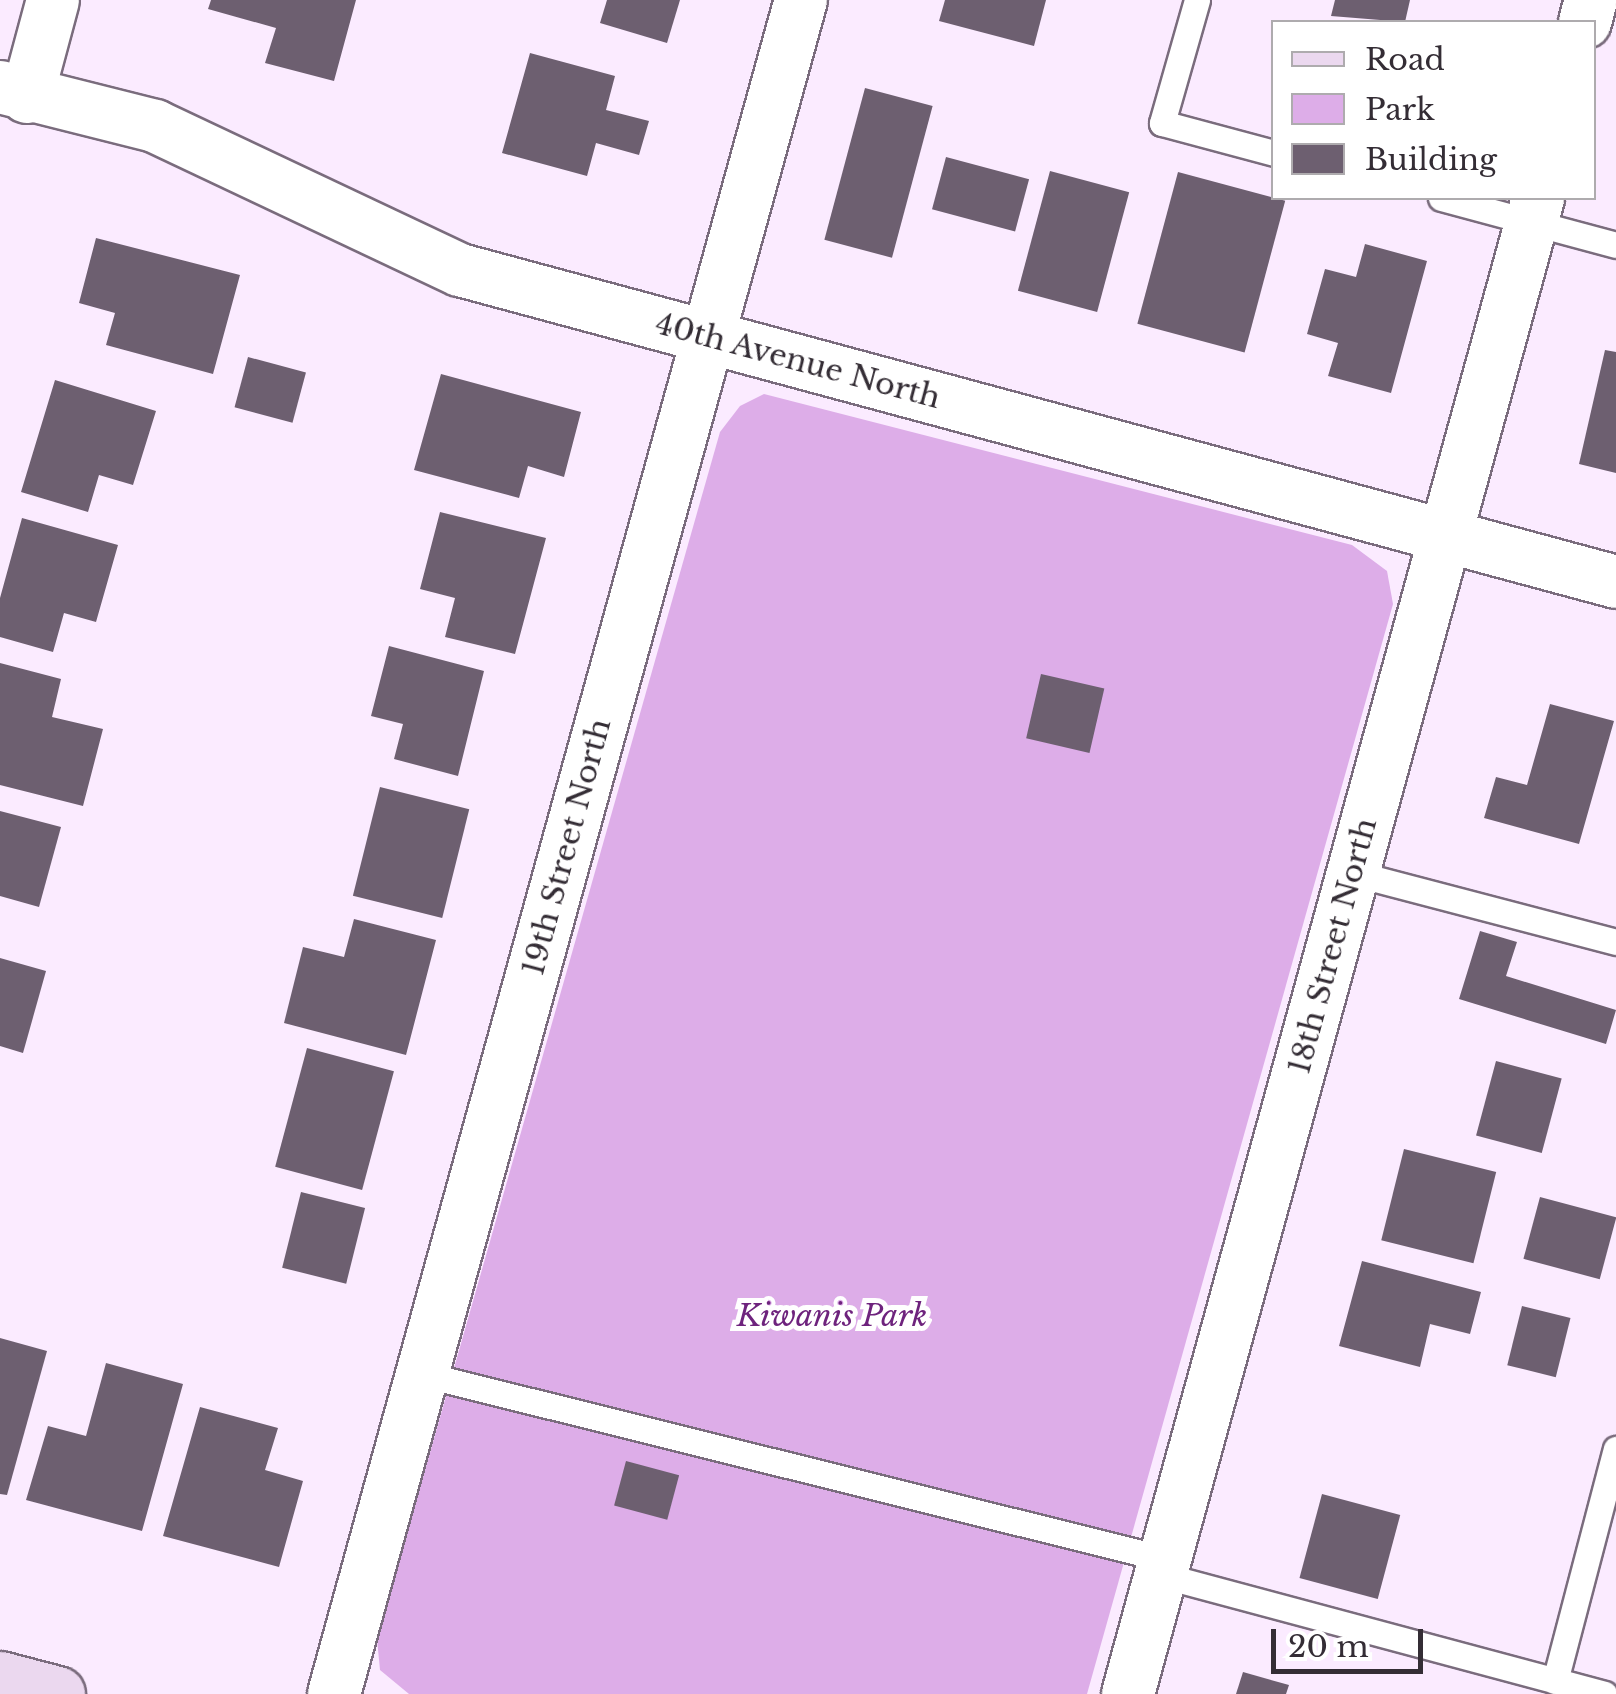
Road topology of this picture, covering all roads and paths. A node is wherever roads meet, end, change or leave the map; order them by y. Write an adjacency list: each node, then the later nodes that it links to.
1 (54, 0): 4 (street)
2 (802, 0): 9 (street, 19th Street North)
3 (1197, 0): 5 (lane)
4 (14, 92): 9 (street, 40th Avenue North)
5 (1271, 151)
6 (1457, 200): 7 (lane)
7 (1534, 210): 8 (lane); 10 (street, 18th Street North)
8 (1616, 245)
9 (707, 336): 10 (street, 40th Avenue North); 14 (street, 19th Street North)
10 (1446, 536): 11 (street, 40th Avenue North); 12 (street, 18th Street North)
11 (1616, 582)
12 (1353, 873): 13 (lane); 16 (street, 18th Street North)
13 (1616, 942)
14 (422, 1374): 16 (lane); 20 (street, 19th Street North)
15 (1616, 1449): 18 (lane)
16 (1163, 1567): 18 (lane); 21 (street, 18th Street North)
17 (0, 1679): 19 (main road)
18 (1555, 1681): 22 (lane)
19 (57, 1694)
20 (334, 1694)
21 (1128, 1694)
22 (1604, 1694)

